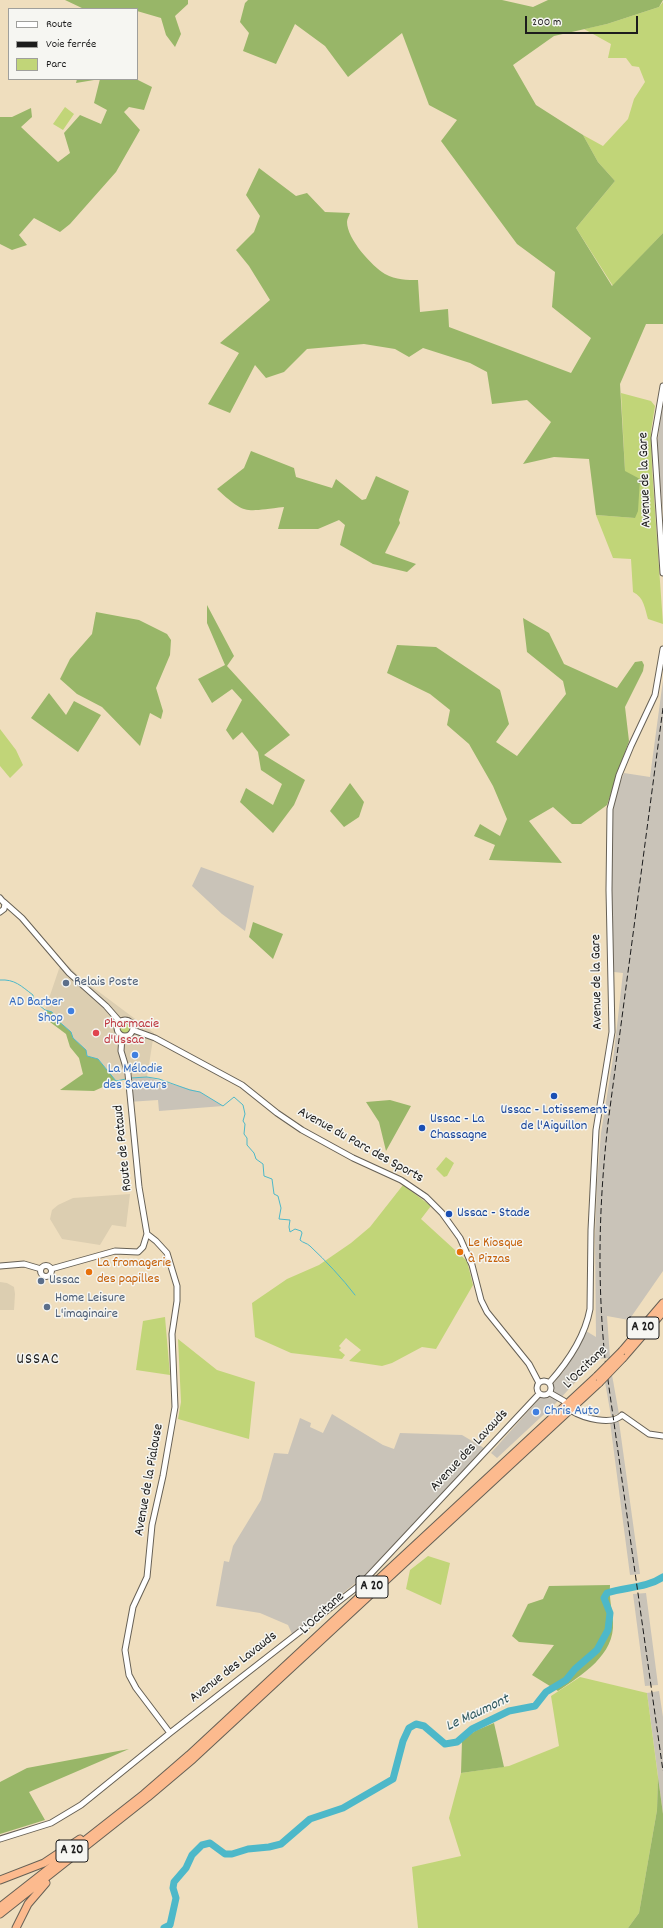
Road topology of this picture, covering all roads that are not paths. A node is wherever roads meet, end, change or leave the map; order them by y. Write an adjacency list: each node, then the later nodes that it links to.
1 (663, 386): 2 (street, Avenue de la Gare)
2 (663, 573)
3 (663, 649): 20 (street, Avenue de la Gare)
4 (0, 898): 5 (street)
5 (4, 902): 6 (street); 7 (street)
6 (1, 911): 7 (street)
7 (15, 912): 8 (street)
8 (120, 1022): 9 (street); 10 (street)
9 (133, 1030): 10 (street); 19 (street, Avenue du Parc des Sports)
10 (122, 1036): 11 (street, Route de Pataud)
11 (147, 1234): 14 (street); 26 (street, Avenue de la Pialouse)
12 (0, 1266): 13 (street)
13 (41, 1269): 14 (street); 14 (street)
14 (51, 1269)
15 (663, 1303): 17 (highway, L'Occitane / A 20)
16 (663, 1312): 17 (highway, L'Occitane / A 20)
17 (623, 1354): 18 (highway, L'Occitane / A 20, bridge)
18 (598, 1379): 27 (highway, L'Occitane / A 20); 29 (highway, L'Occitane / A 20)
19 (539, 1383): 20 (street); 22 (street)
20 (549, 1383): 21 (street)
21 (550, 1393): 22 (street); 23 (street)
22 (539, 1394): 26 (street, Avenue des Lavauds)
23 (564, 1401)
24 (572, 1411): 25 (street)
25 (663, 1436)
26 (170, 1733): 28 (street, Avenue des Lavauds)
27 (144, 1794): 30 (highway); 31 (highway, L'Occitane / A 20)
28 (0, 1839)
29 (68, 1861): 32 (highway, L'Occitane / A 20); 33 (highway)
30 (0, 1880)
31 (0, 1907)
32 (0, 1914)
33 (16, 1928)

